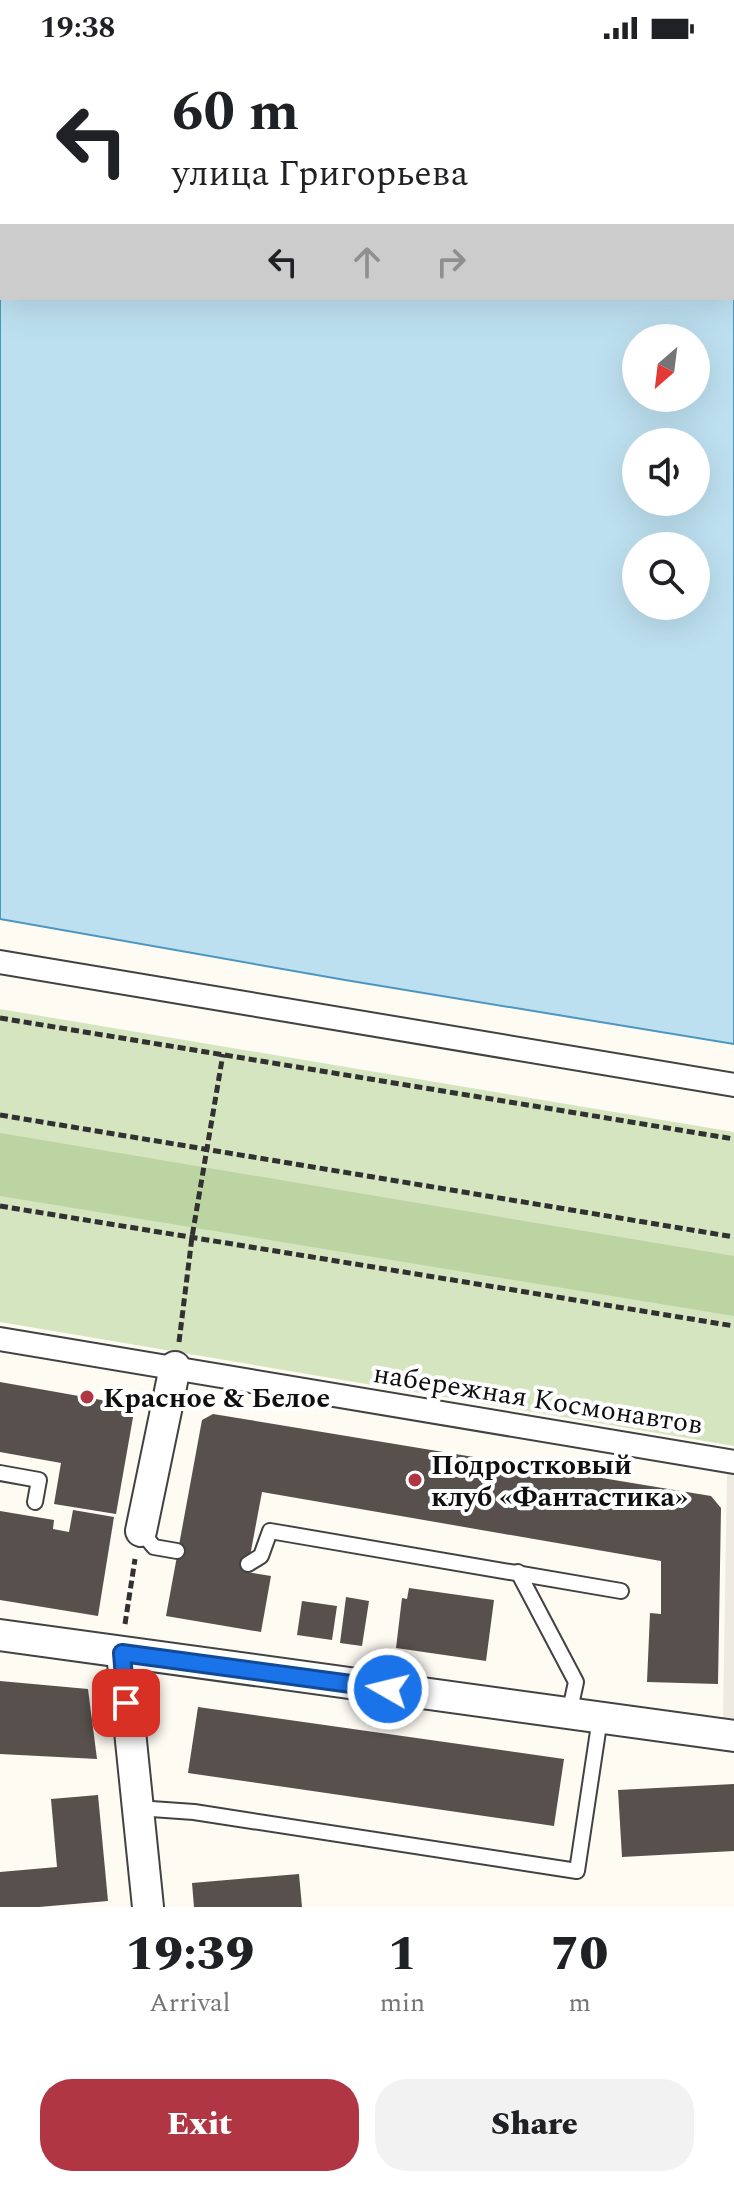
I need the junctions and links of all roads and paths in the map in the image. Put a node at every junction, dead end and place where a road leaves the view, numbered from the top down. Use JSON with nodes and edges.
{"nodes":[{"id":1,"x":0,"y":962,"type":"edge"},
{"id":2,"x":0,"y":1018,"type":"edge"},
{"id":3,"x":223,"y":1054,"type":"junction"},
{"id":4,"x":734,"y":1085,"type":"edge"},
{"id":5,"x":0,"y":1115,"type":"edge"},
{"id":6,"x":734,"y":1139,"type":"edge"},
{"id":7,"x":209,"y":1148,"type":"junction"},
{"id":8,"x":0,"y":1206,"type":"edge"},
{"id":9,"x":192,"y":1237,"type":"junction"},
{"id":10,"x":734,"y":1237,"type":"edge"},
{"id":11,"x":734,"y":1326,"type":"edge"},
{"id":12,"x":0,"y":1339,"type":"edge"},
{"id":13,"x":175,"y":1367,"type":"junction"},
{"id":14,"x":734,"y":1462,"type":"edge"},
{"id":15,"x":0,"y":1473,"type":"edge"},
{"id":16,"x":35,"y":1502,"type":"dead end"},
{"id":17,"x":138,"y":1545,"type":"junction"},
{"id":18,"x":177,"y":1551,"type":"dead end"},
{"id":19,"x":248,"y":1564,"type":"dead end"},
{"id":20,"x":518,"y":1572,"type":"junction"},
{"id":21,"x":621,"y":1591,"type":"dead end"},
{"id":22,"x":127,"y":1611,"type":"dead end"},
{"id":23,"x":0,"y":1635,"type":"edge"},
{"id":24,"x":122,"y":1653,"type":"junction"},
{"id":25,"x":569,"y":1714,"type":"junction"},
{"id":26,"x":600,"y":1718,"type":"junction"},
{"id":27,"x":734,"y":1736,"type":"edge"},
{"id":28,"x":137,"y":1808,"type":"junction"},
{"id":29,"x":148,"y":1907,"type":"edge"}],
"edges":[{"from":1,"to":4,"type":"street"},
{"from":2,"to":3,"type":"path"},
{"from":3,"to":6,"type":"path"},
{"from":3,"to":7,"type":"path"},
{"from":5,"to":7,"type":"path"},
{"from":7,"to":9,"type":"path"},
{"from":7,"to":10,"type":"path"},
{"from":8,"to":9,"type":"path"},
{"from":9,"to":11,"type":"path"},
{"from":9,"to":13,"type":"path"},
{"from":12,"to":13,"type":"street","name":"набережная Космонавтов"},
{"from":13,"to":14,"type":"street","name":"набережная Космонавтов"},
{"from":13,"to":17,"type":"street"},
{"from":15,"to":16,"type":"lane"},
{"from":17,"to":18,"type":"lane"},
{"from":17,"to":22,"type":"path"},
{"from":19,"to":20,"type":"lane"},
{"from":20,"to":21,"type":"lane"},
{"from":20,"to":25,"type":"lane"},
{"from":23,"to":24,"type":"street"},
{"from":24,"to":25,"type":"street"},
{"from":24,"to":28,"type":"street"},
{"from":25,"to":26,"type":"street"},
{"from":26,"to":27,"type":"street"},
{"from":26,"to":28,"type":"lane"},
{"from":28,"to":29,"type":"street"}]}
